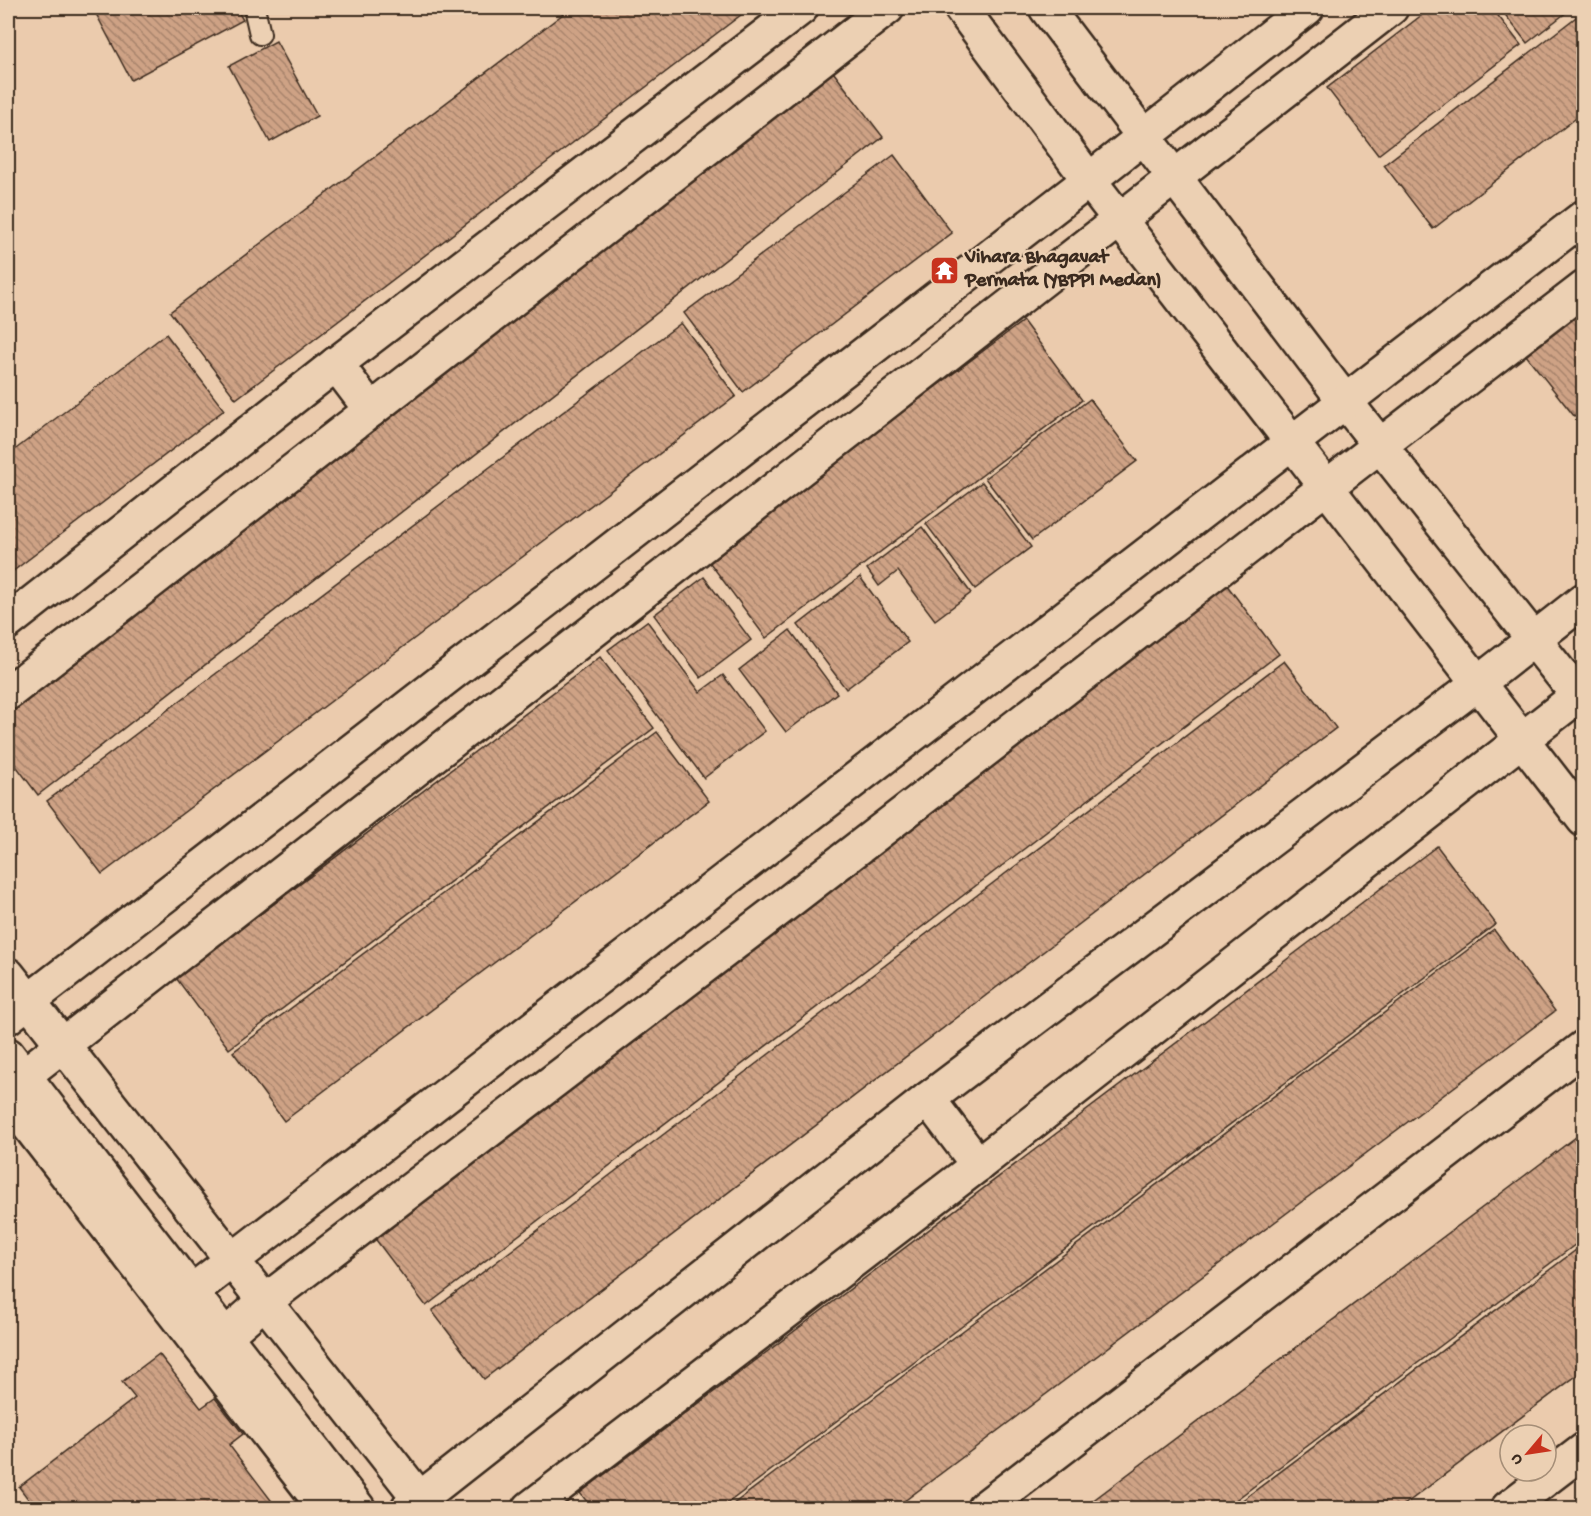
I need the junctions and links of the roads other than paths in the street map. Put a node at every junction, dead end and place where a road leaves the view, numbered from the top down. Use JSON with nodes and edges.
{"nodes":[{"id":1,"x":254,"y":8,"type":"edge"},
{"id":2,"x":801,"y":8,"type":"edge"},
{"id":3,"x":887,"y":8,"type":"edge"},
{"id":4,"x":961,"y":8,"type":"edge"},
{"id":5,"x":1046,"y":8,"type":"edge"},
{"id":6,"x":1307,"y":8,"type":"edge"},
{"id":7,"x":1391,"y":8,"type":"edge"},
{"id":8,"x":260,"y":34,"type":"dead end"},
{"id":9,"x":1144,"y":137,"type":"junction"},
{"id":10,"x":1175,"y":177,"type":"junction"},
{"id":11,"x":1089,"y":180,"type":"junction"},
{"id":12,"x":1584,"y":217,"type":"edge"},
{"id":13,"x":1121,"y":219,"type":"junction"},
{"id":14,"x":1584,"y":288,"type":"edge"},
{"id":15,"x":336,"y":364,"type":"junction"},
{"id":16,"x":1344,"y":400,"type":"junction"},
{"id":17,"x":371,"y":410,"type":"junction"},
{"id":18,"x":1290,"y":442,"type":"junction"},
{"id":19,"x":1378,"y":444,"type":"junction"},
{"id":20,"x":1324,"y":487,"type":"junction"},
{"id":21,"x":1584,"y":600,"type":"edge"},
{"id":22,"x":537,"y":606,"type":"junction"},
{"id":23,"x":8,"y":622,"type":"edge"},
{"id":24,"x":1534,"y":640,"type":"junction"},
{"id":25,"x":569,"y":648,"type":"junction"},
{"id":26,"x":1477,"y":684,"type":"junction"},
{"id":27,"x":8,"y":693,"type":"edge"},
{"id":28,"x":1582,"y":697,"type":"edge"},
{"id":29,"x":1521,"y":740,"type":"junction"},
{"id":30,"x":1584,"y":820,"type":"edge"},
{"id":31,"x":14,"y":998,"type":"edge"},
{"id":32,"x":62,"y":1045,"type":"junction"},
{"id":33,"x":1584,"y":1047,"type":"edge"},
{"id":34,"x":13,"y":1077,"type":"edge"},
{"id":35,"x":928,"y":1099,"type":"junction"},
{"id":36,"x":978,"y":1165,"type":"junction"},
{"id":37,"x":230,"y":1259,"type":"junction"},
{"id":38,"x":191,"y":1292,"type":"junction"},
{"id":39,"x":264,"y":1302,"type":"junction"},
{"id":40,"x":225,"y":1336,"type":"junction"},
{"id":41,"x":1584,"y":1450,"type":"edge"},
{"id":42,"x":418,"y":1505,"type":"edge"},
{"id":43,"x":326,"y":1509,"type":"edge"},
{"id":44,"x":358,"y":1509,"type":"edge"},
{"id":45,"x":530,"y":1509,"type":"edge"},
{"id":46,"x":984,"y":1509,"type":"edge"},
{"id":47,"x":1508,"y":1509,"type":"edge"}],
"edges":[{"from":1,"to":8,"type":"lane"},
{"from":2,"to":15,"type":"street"},
{"from":3,"to":17,"type":"street"},
{"from":4,"to":11,"type":"street"},
{"from":5,"to":9,"type":"street"},
{"from":6,"to":9,"type":"street"},
{"from":7,"to":10,"type":"street"},
{"from":9,"to":10,"type":"street"},
{"from":9,"to":11,"type":"street"},
{"from":10,"to":13,"type":"street"},
{"from":10,"to":16,"type":"street"},
{"from":11,"to":13,"type":"street"},
{"from":11,"to":22,"type":"street"},
{"from":12,"to":16,"type":"street"},
{"from":13,"to":18,"type":"street"},
{"from":13,"to":25,"type":"street"},
{"from":14,"to":19,"type":"street"},
{"from":15,"to":17,"type":"street"},
{"from":15,"to":23,"type":"street"},
{"from":16,"to":18,"type":"street"},
{"from":16,"to":19,"type":"street"},
{"from":17,"to":27,"type":"street"},
{"from":18,"to":20,"type":"street"},
{"from":18,"to":37,"type":"street"},
{"from":19,"to":20,"type":"street"},
{"from":19,"to":24,"type":"street"},
{"from":20,"to":26,"type":"street"},
{"from":20,"to":39,"type":"street"},
{"from":21,"to":24,"type":"street"},
{"from":22,"to":25,"type":"street"},
{"from":22,"to":31,"type":"street"},
{"from":24,"to":26,"type":"street"},
{"from":24,"to":28,"type":"street"},
{"from":25,"to":32,"type":"street"},
{"from":26,"to":29,"type":"street"},
{"from":26,"to":35,"type":"street"},
{"from":28,"to":29,"type":"street"},
{"from":29,"to":30,"type":"street"},
{"from":29,"to":36,"type":"street"},
{"from":31,"to":32,"type":"street"},
{"from":32,"to":34,"type":"street"},
{"from":32,"to":37,"type":"street"},
{"from":33,"to":46,"type":"street"},
{"from":34,"to":38,"type":"street"},
{"from":34,"to":43,"type":"street"},
{"from":35,"to":36,"type":"street"},
{"from":35,"to":42,"type":"street"},
{"from":36,"to":45,"type":"street"},
{"from":37,"to":38,"type":"street"},
{"from":37,"to":39,"type":"street"},
{"from":38,"to":40,"type":"street"},
{"from":39,"to":40,"type":"street"},
{"from":39,"to":42,"type":"street"},
{"from":40,"to":44,"type":"street"},
{"from":41,"to":47,"type":"street"}]}
